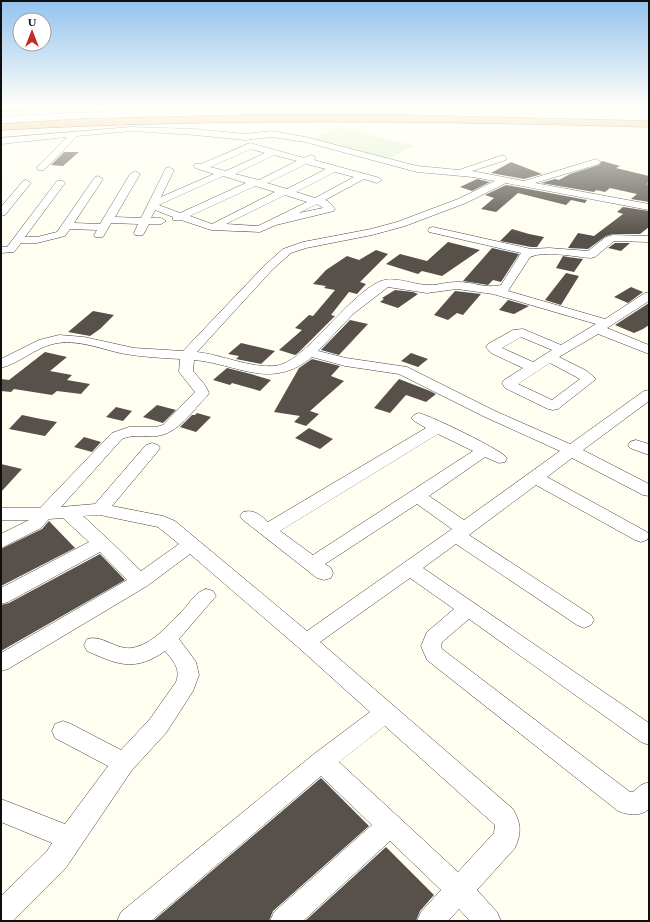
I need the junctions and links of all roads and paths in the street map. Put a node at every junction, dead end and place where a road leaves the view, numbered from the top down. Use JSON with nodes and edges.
{"nodes":[{"id":1,"x":60,"y":149,"type":"edge"},
{"id":2,"x":242,"y":149,"type":"edge"},
{"id":3,"x":262,"y":149,"type":"edge"},
{"id":4,"x":331,"y":149,"type":"junction"},
{"id":5,"x":274,"y":152,"type":"junction"},
{"id":6,"x":503,"y":158,"type":"dead end"},
{"id":7,"x":307,"y":160,"type":"junction"},
{"id":8,"x":596,"y":162,"type":"dead end"},
{"id":9,"x":391,"y":167,"type":"dead end"},
{"id":10,"x":41,"y":168,"type":"dead end"},
{"id":11,"x":335,"y":168,"type":"junction"},
{"id":12,"x":169,"y":170,"type":"dead end"},
{"id":13,"x":460,"y":172,"type":"junction"},
{"id":14,"x":225,"y":173,"type":"junction"},
{"id":15,"x":135,"y":174,"type":"dead end"},
{"id":16,"x":363,"y":176,"type":"junction"},
{"id":17,"x":98,"y":179,"type":"dead end"},
{"id":18,"x":377,"y":180,"type":"dead end"},
{"id":19,"x":506,"y":180,"type":"junction"},
{"id":20,"x":26,"y":183,"type":"dead end"},
{"id":21,"x":60,"y":183,"type":"dead end"},
{"id":22,"x":258,"y":183,"type":"junction"},
{"id":23,"x":524,"y":183,"type":"junction"},
{"id":24,"x":287,"y":192,"type":"junction"},
{"id":25,"x":316,"y":201,"type":"junction"},
{"id":26,"x":153,"y":205,"type":"junction"},
{"id":27,"x":649,"y":207,"type":"edge"},
{"id":28,"x":1,"y":213,"type":"edge"},
{"id":29,"x":179,"y":217,"type":"junction"},
{"id":30,"x":145,"y":221,"type":"junction"},
{"id":31,"x":272,"y":223,"type":"junction"},
{"id":32,"x":66,"y":226,"type":"junction"},
{"id":33,"x":103,"y":227,"type":"junction"},
{"id":34,"x":214,"y":227,"type":"junction"},
{"id":35,"x":433,"y":230,"type":"dead end"},
{"id":36,"x":140,"y":233,"type":"dead end"},
{"id":37,"x":649,"y":239,"type":"edge"},
{"id":38,"x":18,"y":240,"type":"junction"},
{"id":39,"x":1,"y":250,"type":"edge"},
{"id":40,"x":530,"y":252,"type":"junction"},
{"id":41,"x":496,"y":291,"type":"junction"},
{"id":42,"x":649,"y":296,"type":"edge"},
{"id":43,"x":601,"y":326,"type":"junction"},
{"id":44,"x":646,"y":345,"type":"edge"},
{"id":45,"x":562,"y":350,"type":"junction"},
{"id":46,"x":308,"y":352,"type":"junction"},
{"id":47,"x":187,"y":354,"type":"junction"},
{"id":48,"x":550,"y":358,"type":"junction"},
{"id":49,"x":1,"y":364,"type":"edge"},
{"id":50,"x":532,"y":367,"type":"junction"},
{"id":51,"x":649,"y":394,"type":"edge"},
{"id":52,"x":553,"y":406,"type":"junction"},
{"id":53,"x":540,"y":414,"type":"dead end"},
{"id":54,"x":419,"y":418,"type":"dead end"},
{"id":55,"x":438,"y":427,"type":"junction"},
{"id":56,"x":152,"y":448,"type":"dead end"},
{"id":57,"x":572,"y":451,"type":"junction"},
{"id":58,"x":535,"y":477,"type":"junction"},
{"id":59,"x":649,"y":492,"type":"edge"},
{"id":60,"x":417,"y":496,"type":"junction"},
{"id":61,"x":100,"y":509,"type":"junction"},
{"id":62,"x":68,"y":513,"type":"junction"},
{"id":63,"x":1,"y":514,"type":"edge"},
{"id":64,"x":45,"y":514,"type":"junction"},
{"id":65,"x":249,"y":516,"type":"dead end"},
{"id":66,"x":268,"y":530,"type":"junction"},
{"id":67,"x":460,"y":532,"type":"junction"},
{"id":68,"x":641,"y":536,"type":"dead end"},
{"id":69,"x":1,"y":542,"type":"edge"},
{"id":70,"x":102,"y":543,"type":"junction"},
{"id":71,"x":191,"y":545,"type":"junction"},
{"id":72,"x":409,"y":568,"type":"junction"},
{"id":73,"x":140,"y":581,"type":"junction"},
{"id":74,"x":206,"y":596,"type":"dead end"},
{"id":75,"x":1,"y":597,"type":"edge"},
{"id":76,"x":468,"y":608,"type":"junction"},
{"id":77,"x":584,"y":620,"type":"dead end"},
{"id":78,"x":167,"y":638,"type":"junction"},
{"id":79,"x":306,"y":642,"type":"junction"},
{"id":80,"x":94,"y":645,"type":"dead end"},
{"id":81,"x":1,"y":663,"type":"edge"},
{"id":82,"x":385,"y":713,"type":"junction"},
{"id":83,"x":63,"y":732,"type":"dead end"},
{"id":84,"x":649,"y":735,"type":"edge"},
{"id":85,"x":322,"y":761,"type":"junction"},
{"id":86,"x":124,"y":762,"type":"junction"},
{"id":87,"x":649,"y":793,"type":"edge"},
{"id":88,"x":1,"y":810,"type":"edge"},
{"id":89,"x":390,"y":824,"type":"junction"},
{"id":90,"x":70,"y":838,"type":"junction"},
{"id":91,"x":459,"y":890,"type":"junction"},
{"id":92,"x":4,"y":914,"type":"edge"},
{"id":93,"x":136,"y":919,"type":"edge"},
{"id":94,"x":283,"y":921,"type":"edge"},
{"id":95,"x":430,"y":921,"type":"edge"},
{"id":96,"x":488,"y":921,"type":"edge"}],
"edges":[{"from":1,"to":10,"type":"street"},
{"from":2,"to":14,"type":"street"},
{"from":3,"to":5,"type":"street"},
{"from":4,"to":7,"type":"street"},
{"from":4,"to":9,"type":"street"},
{"from":4,"to":13,"type":"street"},
{"from":5,"to":7,"type":"street"},
{"from":5,"to":14,"type":"street"},
{"from":6,"to":13,"type":"street"},
{"from":7,"to":11,"type":"street"},
{"from":7,"to":22,"type":"street"},
{"from":8,"to":23,"type":"street"},
{"from":11,"to":16,"type":"street"},
{"from":11,"to":24,"type":"street"},
{"from":12,"to":26,"type":"street"},
{"from":13,"to":19,"type":"street"},
{"from":14,"to":22,"type":"street"},
{"from":14,"to":26,"type":"street"},
{"from":15,"to":33,"type":"street"},
{"from":16,"to":18,"type":"street"},
{"from":16,"to":25,"type":"street"},
{"from":17,"to":32,"type":"street"},
{"from":19,"to":23,"type":"street"},
{"from":19,"to":47,"type":"street"},
{"from":20,"to":28,"type":"street"},
{"from":21,"to":38,"type":"street"},
{"from":22,"to":24,"type":"street"},
{"from":22,"to":29,"type":"street"},
{"from":23,"to":27,"type":"street"},
{"from":24,"to":25,"type":"street"},
{"from":24,"to":34,"type":"street"},
{"from":25,"to":31,"type":"street"},
{"from":25,"to":31,"type":"street"},
{"from":26,"to":29,"type":"street"},
{"from":26,"to":30,"type":"street"},
{"from":29,"to":30,"type":"street"},
{"from":29,"to":34,"type":"street"},
{"from":30,"to":33,"type":"street"},
{"from":30,"to":36,"type":"street"},
{"from":31,"to":34,"type":"street"},
{"from":32,"to":33,"type":"street"},
{"from":32,"to":38,"type":"street"},
{"from":35,"to":40,"type":"street"},
{"from":37,"to":40,"type":"street"},
{"from":38,"to":39,"type":"street"},
{"from":40,"to":41,"type":"street"},
{"from":41,"to":43,"type":"street"},
{"from":41,"to":46,"type":"street"},
{"from":42,"to":43,"type":"street"},
{"from":43,"to":44,"type":"street"},
{"from":43,"to":45,"type":"street"},
{"from":45,"to":48,"type":"street"},
{"from":45,"to":50,"type":"street"},
{"from":46,"to":47,"type":"street"},
{"from":46,"to":57,"type":"street"},
{"from":47,"to":49,"type":"street"},
{"from":47,"to":64,"type":"street"},
{"from":48,"to":50,"type":"street"},
{"from":48,"to":52,"type":"street"},
{"from":50,"to":52,"type":"street"},
{"from":51,"to":57,"type":"street"},
{"from":52,"to":53,"type":"street"},
{"from":54,"to":55,"type":"street"},
{"from":55,"to":60,"type":"street"},
{"from":55,"to":66,"type":"street"},
{"from":56,"to":61,"type":"street"},
{"from":57,"to":58,"type":"street"},
{"from":57,"to":59,"type":"street"},
{"from":58,"to":67,"type":"street"},
{"from":58,"to":68,"type":"street"},
{"from":60,"to":66,"type":"street"},
{"from":60,"to":67,"type":"street"},
{"from":61,"to":62,"type":"street"},
{"from":61,"to":71,"type":"street"},
{"from":62,"to":64,"type":"street"},
{"from":62,"to":70,"type":"street"},
{"from":63,"to":64,"type":"street"},
{"from":64,"to":69,"type":"street"},
{"from":65,"to":66,"type":"street"},
{"from":67,"to":72,"type":"street"},
{"from":67,"to":77,"type":"street"},
{"from":70,"to":73,"type":"street"},
{"from":70,"to":75,"type":"street"},
{"from":71,"to":73,"type":"street"},
{"from":71,"to":79,"type":"street"},
{"from":72,"to":76,"type":"street"},
{"from":72,"to":79,"type":"street"},
{"from":73,"to":81,"type":"street"},
{"from":74,"to":78,"type":"street"},
{"from":76,"to":84,"type":"street"},
{"from":76,"to":87,"type":"street"},
{"from":78,"to":80,"type":"street"},
{"from":78,"to":86,"type":"street"},
{"from":79,"to":82,"type":"street"},
{"from":82,"to":85,"type":"street"},
{"from":82,"to":91,"type":"street"},
{"from":83,"to":86,"type":"street"},
{"from":85,"to":89,"type":"street"},
{"from":85,"to":93,"type":"street"},
{"from":86,"to":90,"type":"street"},
{"from":88,"to":90,"type":"street"},
{"from":89,"to":91,"type":"street"},
{"from":89,"to":94,"type":"street"},
{"from":90,"to":92,"type":"street"},
{"from":91,"to":95,"type":"street"},
{"from":91,"to":96,"type":"street"}]}
